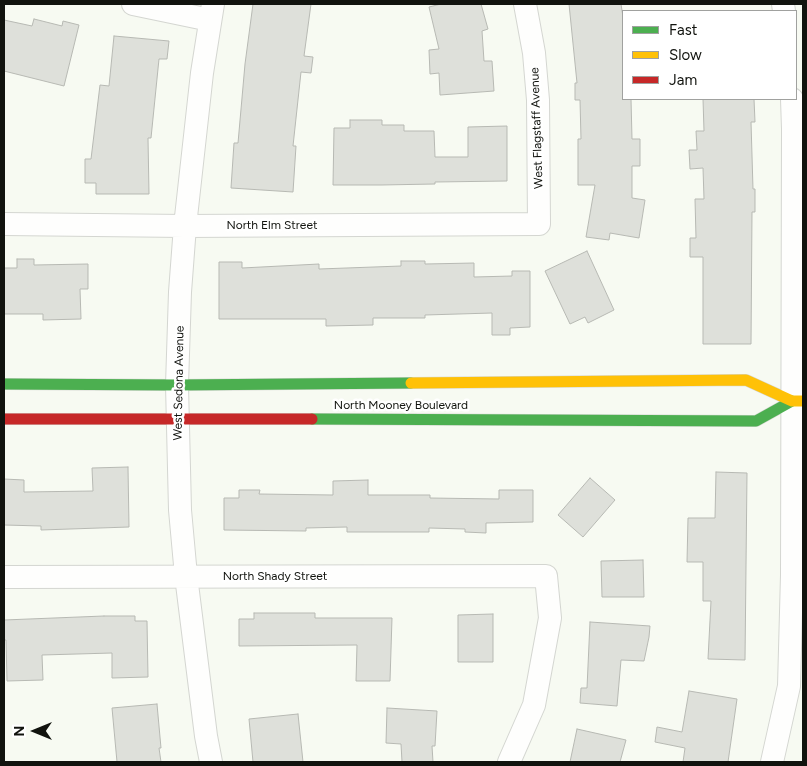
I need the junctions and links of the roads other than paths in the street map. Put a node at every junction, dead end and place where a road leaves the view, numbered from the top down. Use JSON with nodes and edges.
{"nodes":[{"id":1,"x":133,"y":4,"type":"edge"},
{"id":2,"x":525,"y":4,"type":"edge"},
{"id":3,"x":212,"y":12,"type":"edge"},
{"id":4,"x":792,"y":100,"type":"edge"},
{"id":5,"x":4,"y":224,"type":"edge"},
{"id":6,"x":539,"y":224,"type":"joint"},
{"id":7,"x":185,"y":226,"type":"junction"},
{"id":8,"x":4,"y":384,"type":"edge"},
{"id":9,"x":177,"y":385,"type":"junction"},
{"id":10,"x":798,"y":401,"type":"edge"},
{"id":11,"x":178,"y":418,"type":"junction"},
{"id":12,"x":4,"y":419,"type":"edge"},
{"id":13,"x":186,"y":576,"type":"junction"},
{"id":14,"x":4,"y":577,"type":"edge"},
{"id":15,"x":211,"y":762,"type":"edge"},
{"id":16,"x":509,"y":762,"type":"edge"},
{"id":17,"x":772,"y":762,"type":"edge"}],
"edges":[{"from":1,"to":3,"type":"street"},
{"from":2,"to":6,"type":"street","name":"West Flagstaff Avenue"},
{"from":3,"to":7,"type":"street","name":"West Sedona Avenue"},
{"from":4,"to":10,"type":"street"},
{"from":5,"to":7,"type":"street","name":"North Elm Street"},
{"from":6,"to":7,"type":"street","name":"North Elm Street"},
{"from":7,"to":9,"type":"street","name":"West Sedona Avenue"},
{"from":8,"to":9,"type":"street","name":"North Mooney Boulevard"},
{"from":9,"to":10,"type":"street","name":"North Mooney Boulevard"},
{"from":9,"to":11,"type":"street","name":"West Sedona Avenue"},
{"from":10,"to":11,"type":"street","name":"North Mooney Boulevard"},
{"from":10,"to":17,"type":"street"},
{"from":11,"to":12,"type":"street","name":"North Mooney Boulevard"},
{"from":11,"to":13,"type":"street","name":"West Sedona Avenue"},
{"from":13,"to":14,"type":"street","name":"North Shady Street"},
{"from":13,"to":15,"type":"street","name":"West Sedona Avenue"},
{"from":13,"to":16,"type":"street","name":"North Shady Street"}]}
